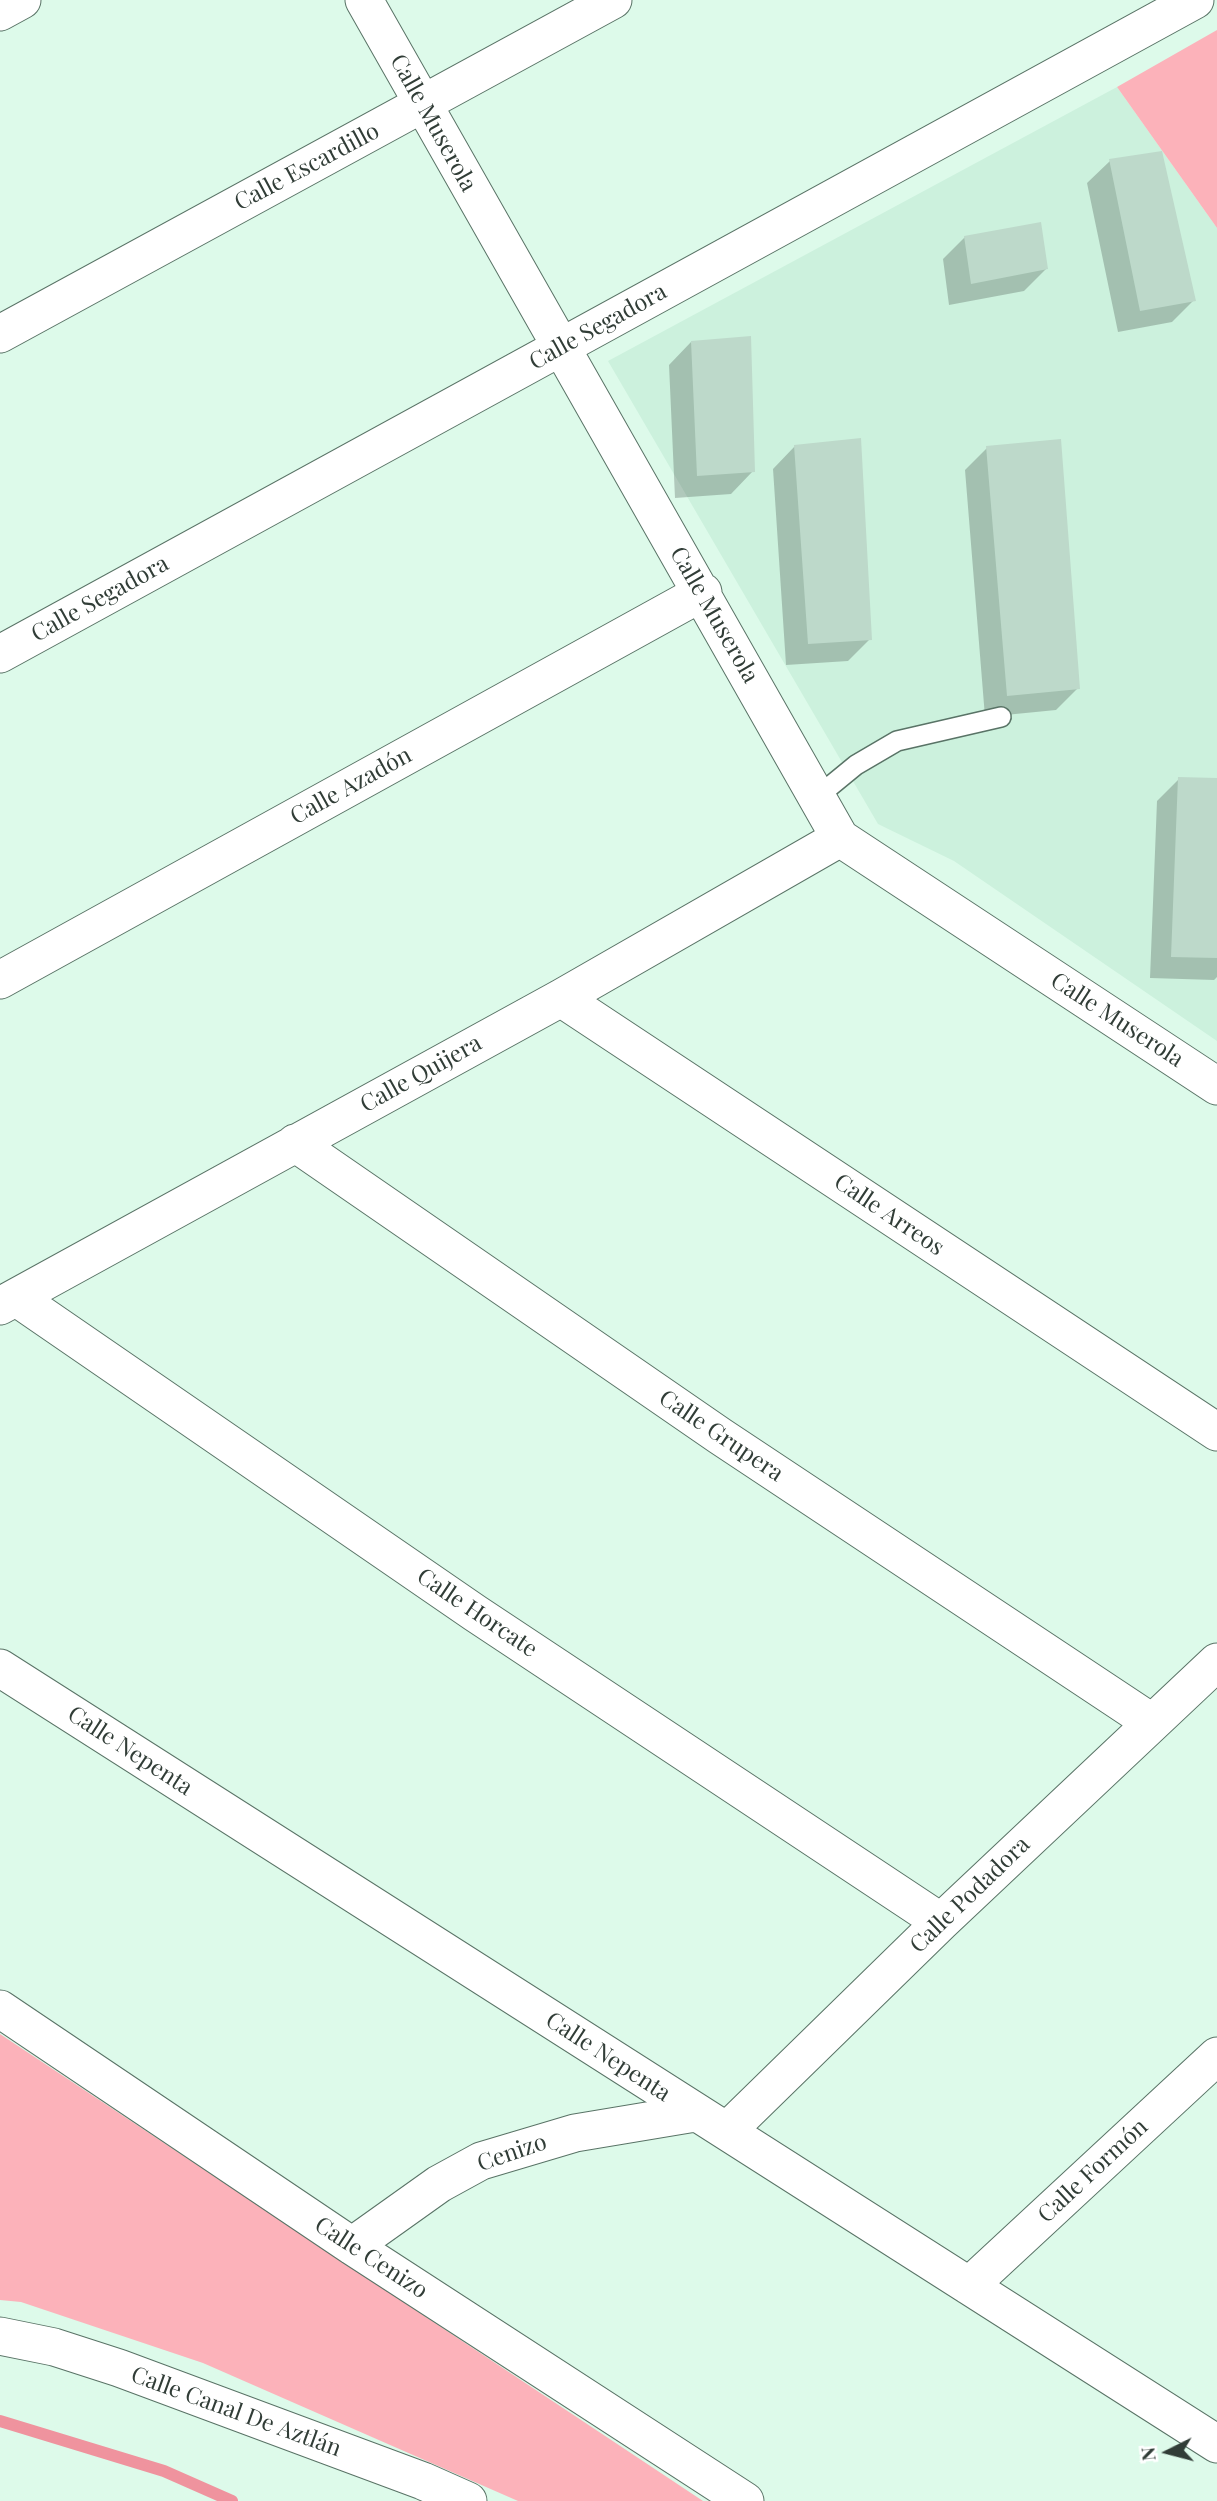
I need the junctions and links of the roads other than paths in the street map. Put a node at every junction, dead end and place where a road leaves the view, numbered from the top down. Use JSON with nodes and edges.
{"nodes":[{"id":1,"x":22,"y":0,"type":"edge"},
{"id":2,"x":364,"y":0,"type":"edge"},
{"id":3,"x":613,"y":0,"type":"edge"},
{"id":4,"x":1195,"y":0,"type":"edge"},
{"id":5,"x":0,"y":12,"type":"edge"},
{"id":6,"x":423,"y":104,"type":"junction"},
{"id":7,"x":0,"y":334,"type":"edge"},
{"id":8,"x":560,"y":348,"type":"junction"},
{"id":9,"x":703,"y":592,"type":"junction"},
{"id":10,"x":0,"y":654,"type":"edge"},
{"id":11,"x":1001,"y":717,"type":"dead end"},
{"id":12,"x":817,"y":797,"type":"junction"},
{"id":13,"x":840,"y":838,"type":"junction"},
{"id":14,"x":0,"y":980,"type":"edge"},
{"id":15,"x":561,"y":998,"type":"junction"},
{"id":16,"x":1217,"y":1086,"type":"edge"},
{"id":17,"x":295,"y":1143,"type":"junction"},
{"id":18,"x":8,"y":1302,"type":"edge"},
{"id":19,"x":1217,"y":1432,"type":"edge"},
{"id":20,"x":1217,"y":1662,"type":"edge"},
{"id":21,"x":0,"y":1668,"type":"edge"},
{"id":22,"x":1151,"y":1722,"type":"junction"},
{"id":23,"x":941,"y":1922,"type":"junction"},
{"id":24,"x":0,"y":2009,"type":"edge"},
{"id":25,"x":1217,"y":2056,"type":"edge"},
{"id":26,"x":695,"y":2113,"type":"junction"},
{"id":27,"x":727,"y":2131,"type":"junction"},
{"id":28,"x":352,"y":2246,"type":"junction"},
{"id":29,"x":969,"y":2286,"type":"junction"},
{"id":30,"x":0,"y":2336,"type":"edge"},
{"id":31,"x":1217,"y":2443,"type":"edge"},
{"id":32,"x":467,"y":2501,"type":"edge"},
{"id":33,"x":745,"y":2501,"type":"edge"}],
"edges":[{"from":1,"to":5,"type":"street"},
{"from":2,"to":6,"type":"street","name":"Calle Muserola"},
{"from":3,"to":6,"type":"street","name":"Calle Escardillo"},
{"from":4,"to":8,"type":"street","name":"Calle Segadora"},
{"from":6,"to":7,"type":"street","name":"Calle Escardillo"},
{"from":6,"to":8,"type":"street","name":"Calle Muserola"},
{"from":8,"to":9,"type":"street","name":"Calle Muserola"},
{"from":8,"to":10,"type":"street","name":"Calle Segadora"},
{"from":9,"to":12,"type":"street","name":"Calle Muserola"},
{"from":9,"to":14,"type":"street","name":"Calle Azadón"},
{"from":11,"to":12,"type":"lane"},
{"from":12,"to":13,"type":"street","name":"Calle Muserola"},
{"from":13,"to":15,"type":"street","name":"Calle Quijera"},
{"from":13,"to":16,"type":"street","name":"Calle Muserola"},
{"from":15,"to":17,"type":"street","name":"Calle Quijera"},
{"from":15,"to":19,"type":"street","name":"Calle Arreos"},
{"from":17,"to":18,"type":"street","name":"Calle Quijera"},
{"from":17,"to":22,"type":"street","name":"Calle Grupera"},
{"from":18,"to":23,"type":"street","name":"Calle Horcate"},
{"from":20,"to":22,"type":"street","name":"Calle Podadora"},
{"from":21,"to":26,"type":"street","name":"Calle Nepenta"},
{"from":22,"to":23,"type":"street","name":"Calle Podadora"},
{"from":23,"to":27,"type":"street","name":"Calle Podadora"},
{"from":24,"to":28,"type":"street","name":"Calle Cenizo"},
{"from":25,"to":29,"type":"street","name":"Calle Formón"},
{"from":26,"to":27,"type":"street","name":"Calle Nepenta"},
{"from":26,"to":28,"type":"street","name":"Cenizo"},
{"from":27,"to":29,"type":"street","name":"Calle Nepenta"},
{"from":28,"to":33,"type":"street","name":"Calle Cenizo"},
{"from":29,"to":31,"type":"street","name":"Calle Nepenta"},
{"from":30,"to":32,"type":"street","name":"Calle Canal De Aztlán"}]}
